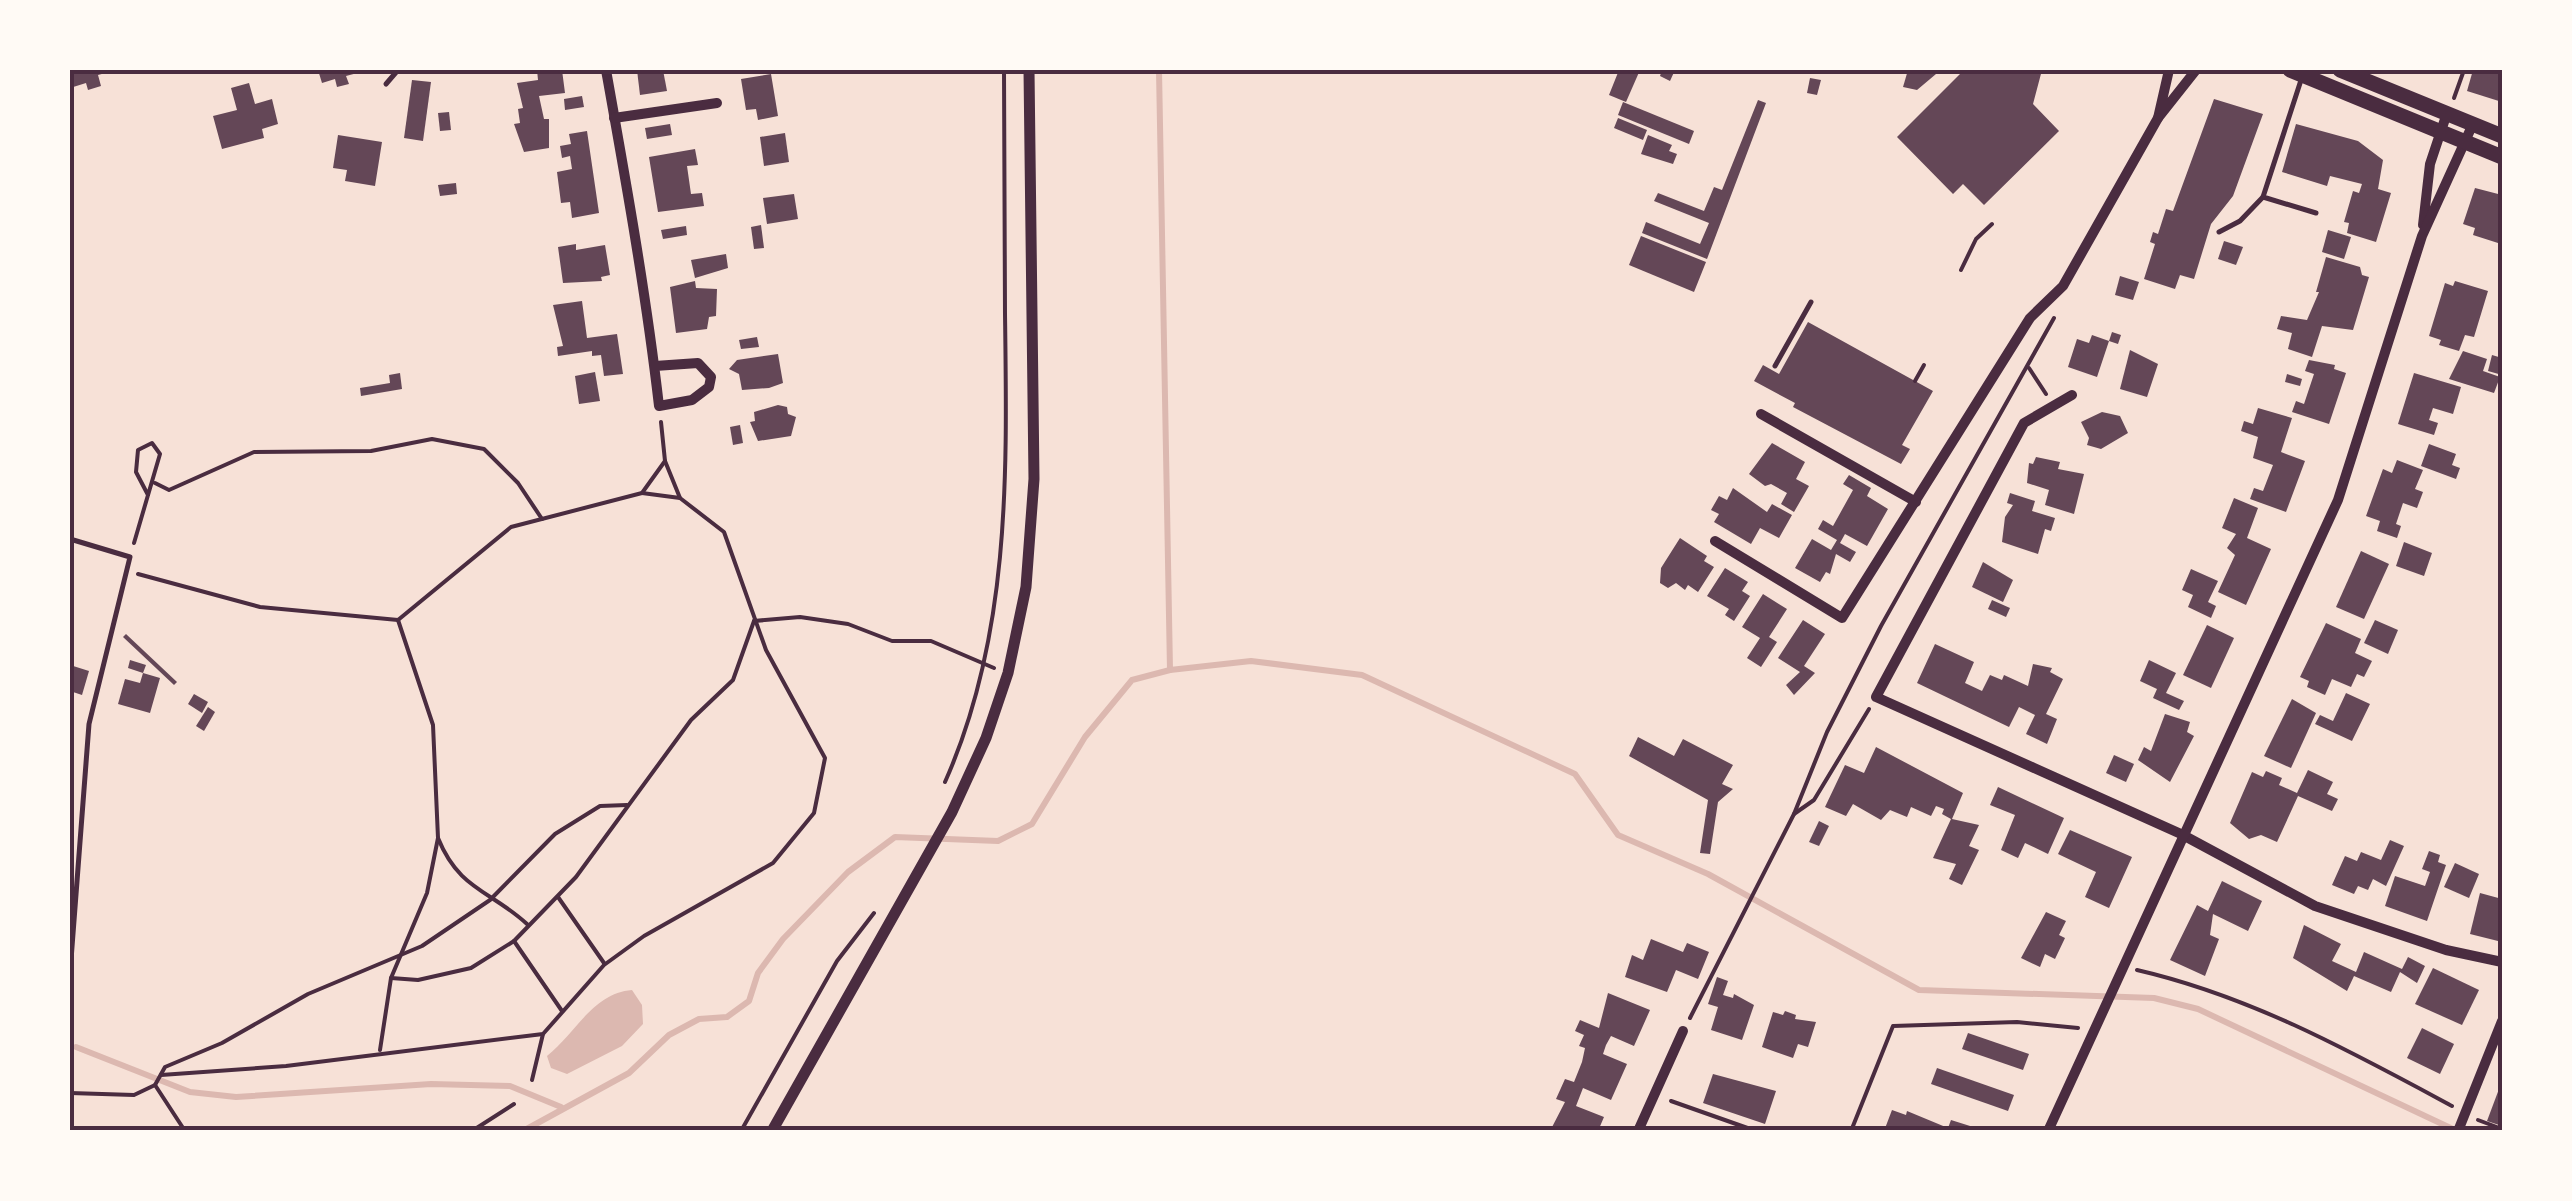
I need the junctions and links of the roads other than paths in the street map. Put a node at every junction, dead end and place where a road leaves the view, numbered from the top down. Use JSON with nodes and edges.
{"nodes":[{"id":1,"x":398,"y":70,"type":"edge"},
{"id":2,"x":606,"y":70,"type":"edge"},
{"id":3,"x":1029,"y":70,"type":"edge"},
{"id":4,"x":2169,"y":70,"type":"edge"},
{"id":5,"x":2196,"y":70,"type":"edge"},
{"id":6,"x":2340,"y":70,"type":"edge"},
{"id":7,"x":2299,"y":72,"type":"edge"},
{"id":8,"x":386,"y":84,"type":"dead end"},
{"id":9,"x":717,"y":104,"type":"dead end"},
{"id":10,"x":2446,"y":116,"type":"junction"},
{"id":11,"x":614,"y":118,"type":"junction"},
{"id":12,"x":2158,"y":118,"type":"junction"},
{"id":13,"x":2472,"y":126,"type":"junction"},
{"id":14,"x":2440,"y":135,"type":"junction"},
{"id":15,"x":2502,"y":136,"type":"edge"},
{"id":16,"x":2464,"y":145,"type":"junction"},
{"id":17,"x":2502,"y":158,"type":"edge"},
{"id":18,"x":2263,"y":197,"type":"junction"},
{"id":19,"x":2316,"y":212,"type":"dead end"},
{"id":20,"x":2219,"y":232,"type":"dead end"},
{"id":21,"x":2422,"y":236,"type":"junction"},
{"id":22,"x":1811,"y":302,"type":"dead end"},
{"id":23,"x":655,"y":366,"type":"junction"},
{"id":24,"x":1775,"y":366,"type":"dead end"},
{"id":25,"x":2072,"y":395,"type":"dead end"},
{"id":26,"x":1761,"y":414,"type":"dead end"},
{"id":27,"x":1916,"y":502,"type":"junction"},
{"id":28,"x":70,"y":539,"type":"edge"},
{"id":29,"x":1715,"y":542,"type":"dead end"},
{"id":30,"x":2181,"y":834,"type":"junction"},
{"id":31,"x":2502,"y":962,"type":"edge"},
{"id":32,"x":70,"y":973,"type":"edge"},
{"id":33,"x":2502,"y":1021,"type":"edge"},
{"id":34,"x":1684,"y":1032,"type":"road end"},
{"id":35,"x":772,"y":1131,"type":"edge"},
{"id":36,"x":1638,"y":1131,"type":"edge"},
{"id":37,"x":2048,"y":1131,"type":"edge"},
{"id":38,"x":2458,"y":1131,"type":"edge"}],
"edges":[{"from":1,"to":8,"type":"lane"},
{"from":2,"to":11,"type":"street"},
{"from":3,"to":35,"type":"street"},
{"from":4,"to":12,"type":"street"},
{"from":5,"to":12,"type":"street"},
{"from":6,"to":10,"type":"main road"},
{"from":7,"to":14,"type":"main road"},
{"from":7,"to":18,"type":"lane"},
{"from":9,"to":11,"type":"street"},
{"from":10,"to":13,"type":"main road"},
{"from":10,"to":14,"type":"street"},
{"from":11,"to":23,"type":"street"},
{"from":12,"to":27,"type":"street"},
{"from":13,"to":15,"type":"main road"},
{"from":13,"to":16,"type":"street"},
{"from":14,"to":16,"type":"main road"},
{"from":14,"to":21,"type":"street"},
{"from":16,"to":17,"type":"main road"},
{"from":16,"to":21,"type":"street"},
{"from":18,"to":19,"type":"lane"},
{"from":18,"to":20,"type":"lane"},
{"from":21,"to":30,"type":"street"},
{"from":22,"to":24,"type":"lane"},
{"from":23,"to":23,"type":"street"},
{"from":25,"to":30,"type":"street"},
{"from":26,"to":27,"type":"street"},
{"from":27,"to":29,"type":"street"},
{"from":28,"to":32,"type":"lane"},
{"from":30,"to":31,"type":"street"},
{"from":30,"to":37,"type":"street"},
{"from":33,"to":38,"type":"street"},
{"from":34,"to":36,"type":"street"}]}
